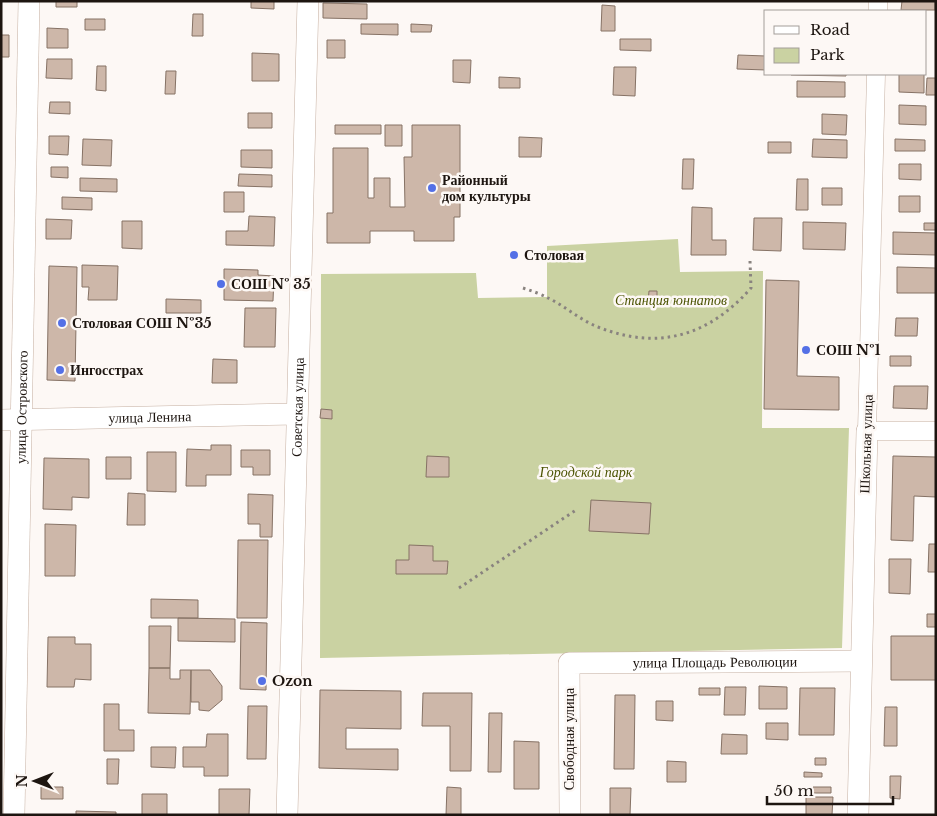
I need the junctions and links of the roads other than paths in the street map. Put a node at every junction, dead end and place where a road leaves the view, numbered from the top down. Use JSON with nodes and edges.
{"nodes":[{"id":1,"x":29,"y":1,"type":"edge"},
{"id":2,"x":308,"y":1,"type":"edge"},
{"id":3,"x":876,"y":75,"type":"edge"},
{"id":4,"x":297,"y":414,"type":"junction"},
{"id":5,"x":11,"y":419,"type":"edge"},
{"id":6,"x":867,"y":430,"type":"junction"},
{"id":7,"x":936,"y":431,"type":"edge"},
{"id":8,"x":861,"y":661,"type":"junction"},
{"id":9,"x":569,"y":663,"type":"joint"},
{"id":10,"x":14,"y":815,"type":"edge"},
{"id":11,"x":287,"y":815,"type":"edge"},
{"id":12,"x":570,"y":815,"type":"edge"},
{"id":13,"x":858,"y":815,"type":"edge"}],
"edges":[{"from":1,"to":5,"type":"street","name":"улица Островского"},
{"from":2,"to":4,"type":"street","name":"Советская улица"},
{"from":3,"to":6,"type":"street","name":"Школьная улица"},
{"from":4,"to":5,"type":"street","name":"улица Ленина"},
{"from":4,"to":11,"type":"street","name":"Советская улица"},
{"from":5,"to":10,"type":"street","name":"улица Островского"},
{"from":6,"to":7,"type":"street"},
{"from":6,"to":8,"type":"street","name":"Школьная улица"},
{"from":8,"to":9,"type":"street","name":"улица Площадь Революции"},
{"from":8,"to":13,"type":"street","name":"Школьная улица"},
{"from":9,"to":12,"type":"street","name":"Свободная улица"}]}
